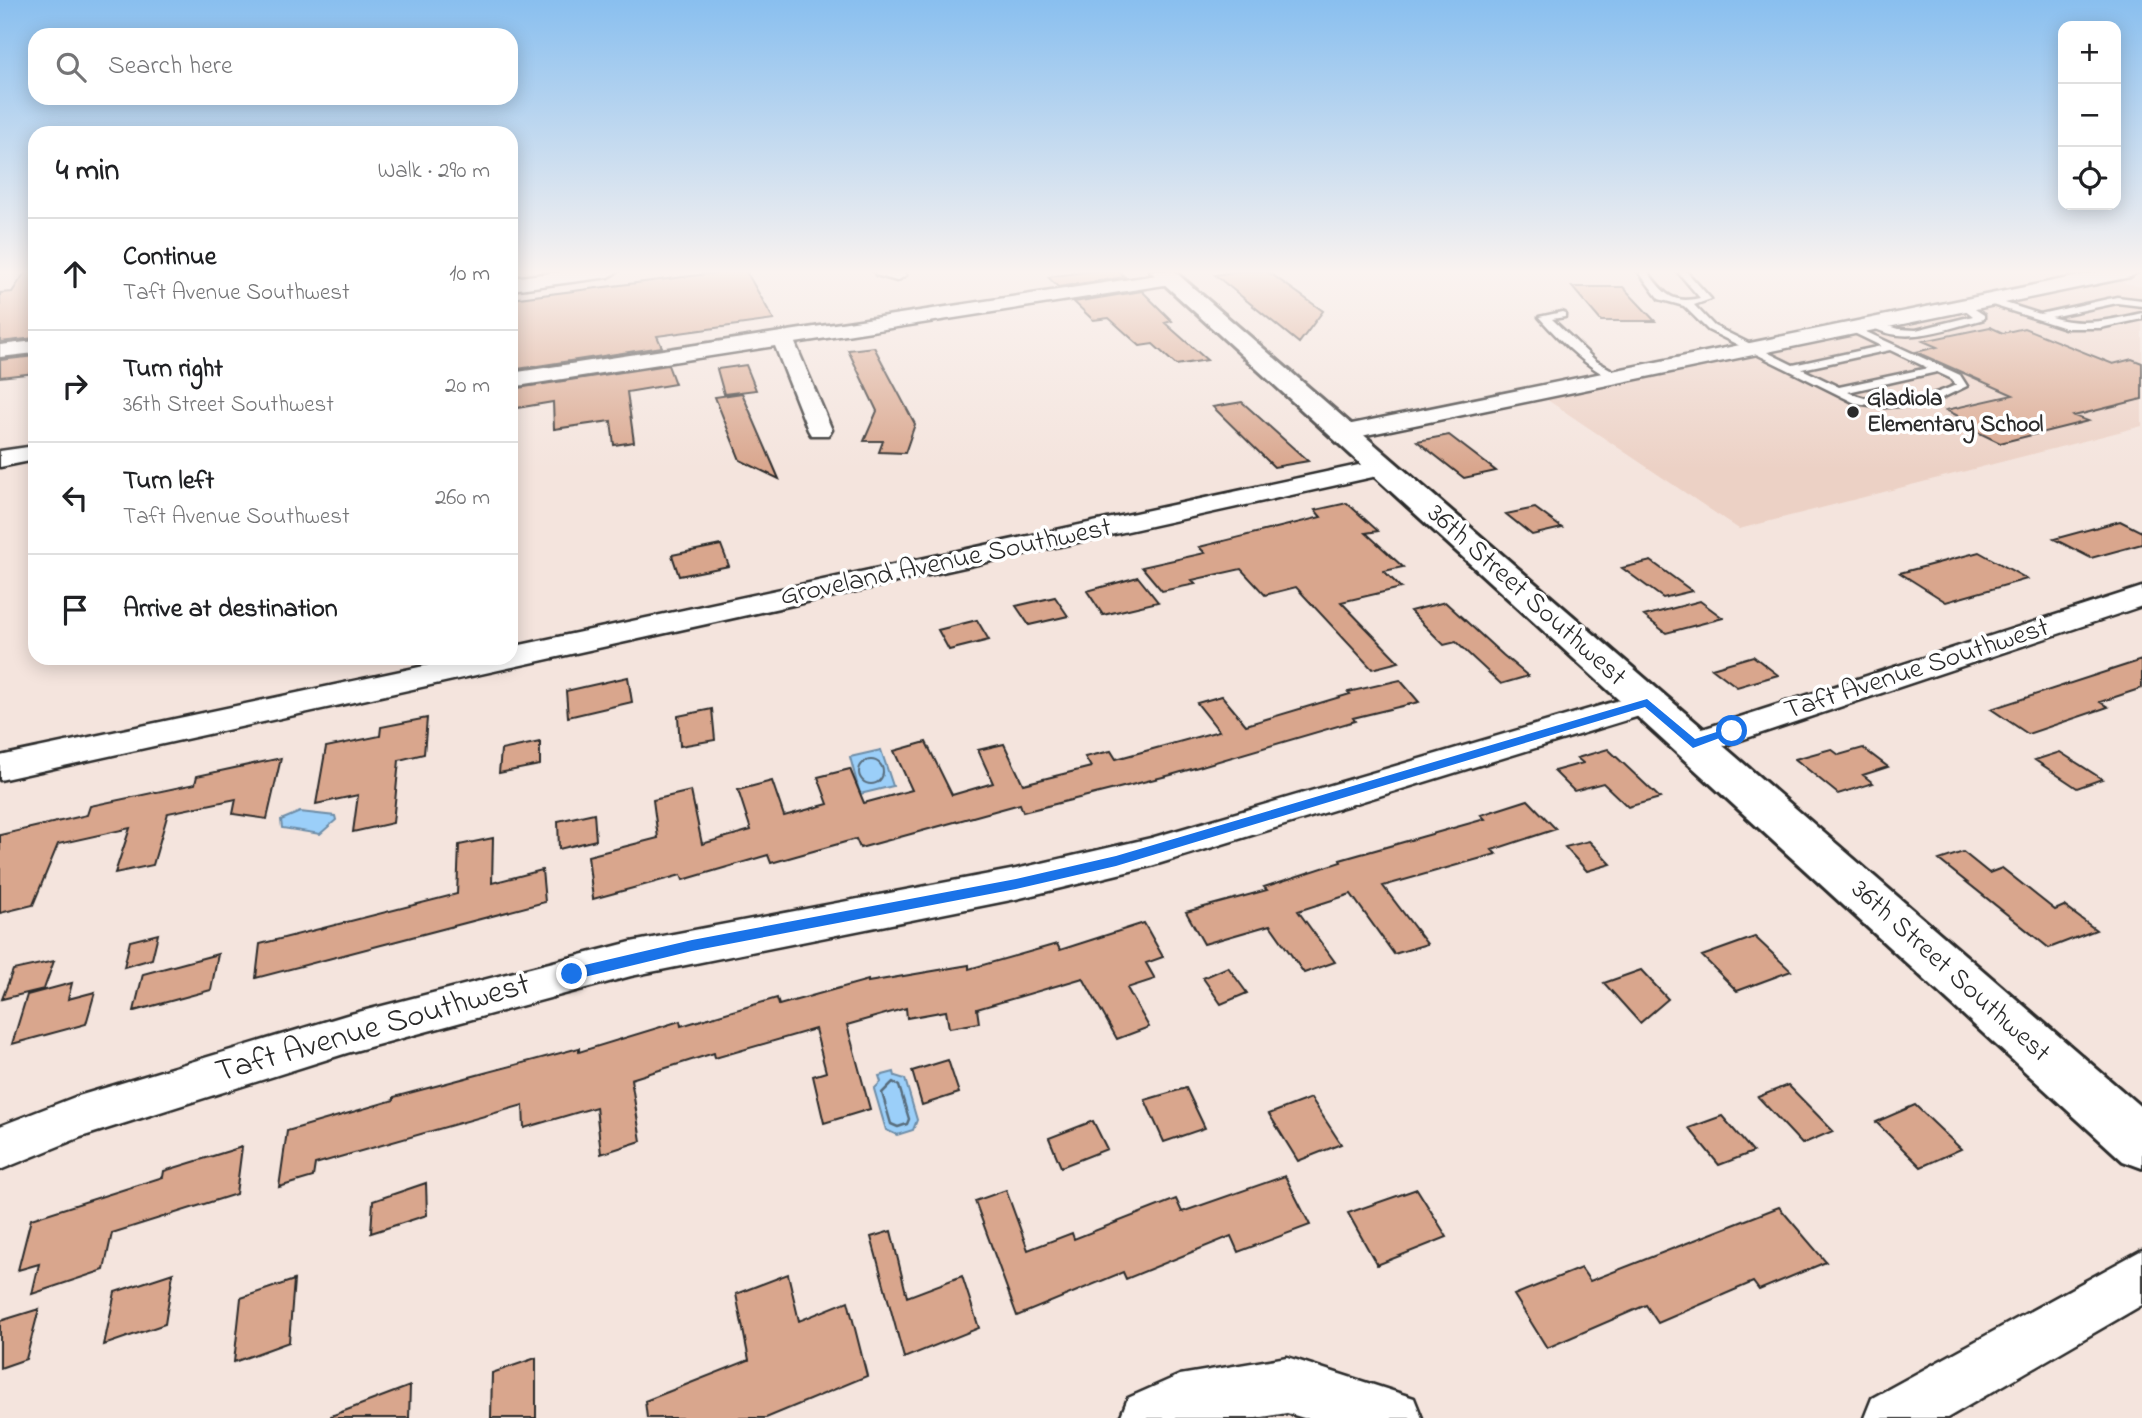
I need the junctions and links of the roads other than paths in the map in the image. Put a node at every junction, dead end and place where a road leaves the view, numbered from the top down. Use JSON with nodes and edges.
{"nodes":[{"id":1,"x":787,"y":337,"type":"edge"},
{"id":2,"x":1235,"y":337,"type":"edge"},
{"id":3,"x":1565,"y":337,"type":"edge"},
{"id":4,"x":1728,"y":337,"type":"edge"},
{"id":5,"x":1807,"y":337,"type":"edge"},
{"id":6,"x":1870,"y":337,"type":"edge"},
{"id":7,"x":782,"y":338,"type":"junction"},
{"id":8,"x":1890,"y":347,"type":"junction"},
{"id":9,"x":28,"y":348,"type":"edge"},
{"id":10,"x":1751,"y":349,"type":"junction"},
{"id":11,"x":0,"y":351,"type":"edge"},
{"id":12,"x":1792,"y":368,"type":"junction"},
{"id":13,"x":1937,"y":369,"type":"junction"},
{"id":14,"x":1617,"y":377,"type":"junction"},
{"id":15,"x":518,"y":379,"type":"edge"},
{"id":16,"x":1836,"y":391,"type":"junction"},
{"id":17,"x":820,"y":430,"type":"dead end"},
{"id":18,"x":1342,"y":433,"type":"junction"},
{"id":19,"x":28,"y":454,"type":"edge"},
{"id":20,"x":0,"y":458,"type":"edge"},
{"id":21,"x":1382,"y":468,"type":"junction"},
{"id":22,"x":2142,"y":596,"type":"edge"},
{"id":23,"x":518,"y":656,"type":"edge"},
{"id":24,"x":477,"y":665,"type":"edge"},
{"id":25,"x":1647,"y":703,"type":"junction"},
{"id":26,"x":1693,"y":744,"type":"junction"},
{"id":27,"x":0,"y":768,"type":"edge"},
{"id":28,"x":2142,"y":1143,"type":"edge"},
{"id":29,"x":0,"y":1148,"type":"edge"},
{"id":30,"x":2142,"y":1276,"type":"edge"},
{"id":31,"x":1148,"y":1418,"type":"edge"},
{"id":32,"x":1394,"y":1418,"type":"edge"},
{"id":33,"x":1892,"y":1418,"type":"edge"}],
"edges":[{"from":1,"to":7,"type":"street"},
{"from":2,"to":18,"type":"street","name":"36th Street Southwest"},
{"from":3,"to":14,"type":"lane"},
{"from":4,"to":10,"type":"lane"},
{"from":5,"to":10,"type":"street"},
{"from":6,"to":8,"type":"lane"},
{"from":7,"to":15,"type":"street"},
{"from":7,"to":17,"type":"street"},
{"from":8,"to":12,"type":"lane"},
{"from":8,"to":13,"type":"lane"},
{"from":9,"to":11,"type":"street"},
{"from":10,"to":12,"type":"lane"},
{"from":10,"to":14,"type":"street"},
{"from":12,"to":16,"type":"lane"},
{"from":13,"to":16,"type":"lane"},
{"from":13,"to":16,"type":"lane"},
{"from":14,"to":18,"type":"street"},
{"from":18,"to":21,"type":"street","name":"36th Street Southwest"},
{"from":19,"to":20,"type":"street"},
{"from":21,"to":23,"type":"street","name":"Groveland Avenue Southwest"},
{"from":21,"to":25,"type":"street","name":"36th Street Southwest"},
{"from":22,"to":26,"type":"street","name":"Taft Avenue Southwest"},
{"from":24,"to":27,"type":"street","name":"Groveland Avenue Southwest"},
{"from":25,"to":26,"type":"street","name":"36th Street Southwest"},
{"from":25,"to":29,"type":"street","name":"Taft Avenue Southwest"},
{"from":26,"to":28,"type":"street","name":"36th Street Southwest"},
{"from":30,"to":33,"type":"street"},
{"from":31,"to":32,"type":"street"}]}
